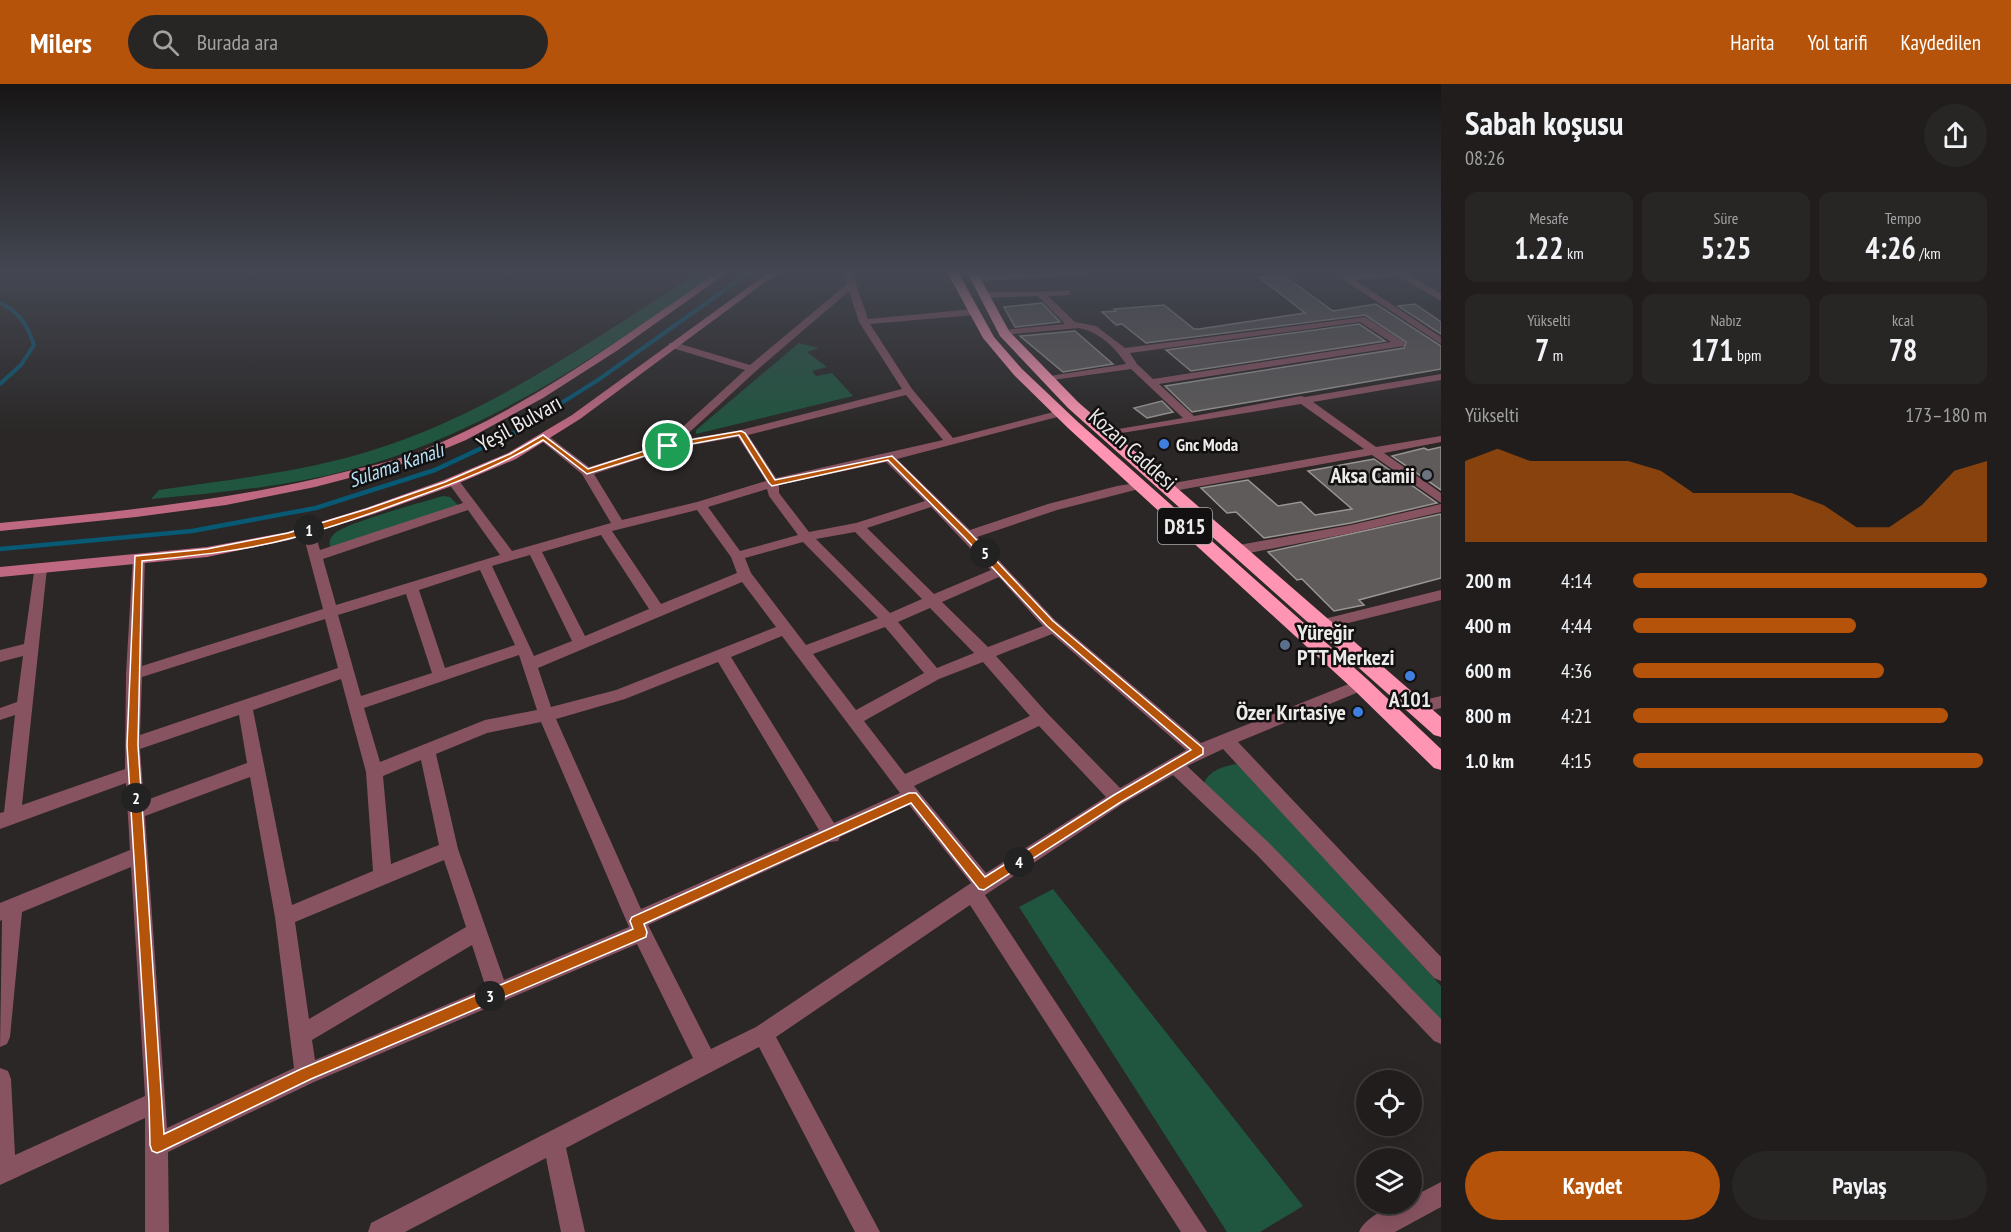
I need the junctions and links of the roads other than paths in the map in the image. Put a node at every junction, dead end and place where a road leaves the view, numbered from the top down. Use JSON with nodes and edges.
{"nodes":[{"id":1,"x":645,"y":326,"type":"edge"},
{"id":2,"x":700,"y":326,"type":"edge"},
{"id":3,"x":803,"y":326,"type":"edge"},
{"id":4,"x":866,"y":326,"type":"edge"},
{"id":5,"x":981,"y":326,"type":"edge"},
{"id":6,"x":1000,"y":326,"type":"edge"},
{"id":7,"x":1067,"y":326,"type":"edge"},
{"id":8,"x":1076,"y":326,"type":"edge"},
{"id":9,"x":1307,"y":326,"type":"edge"},
{"id":10,"x":1373,"y":326,"type":"edge"},
{"id":11,"x":1004,"y":333,"type":"junction"},
{"id":12,"x":1436,"y":333,"type":"edge"},
{"id":13,"x":1441,"y":341,"type":"edge"},
{"id":14,"x":673,"y":345,"type":"junction"},
{"id":15,"x":1123,"y":351,"type":"junction"},
{"id":16,"x":1133,"y":366,"type":"junction"},
{"id":17,"x":752,"y":369,"type":"junction"},
{"id":18,"x":1441,"y":377,"type":"edge"},
{"id":19,"x":1050,"y":379,"type":"junction"},
{"id":20,"x":1151,"y":382,"type":"junction"},
{"id":21,"x":908,"y":391,"type":"junction"},
{"id":22,"x":1301,"y":399,"type":"junction"},
{"id":23,"x":1061,"y":413,"type":"junction"},
{"id":24,"x":1191,"y":419,"type":"junction"},
{"id":25,"x":741,"y":433,"type":"junction"},
{"id":26,"x":1107,"y":434,"type":"junction"},
{"id":27,"x":543,"y":437,"type":"junction"},
{"id":28,"x":1441,"y":439,"type":"edge"},
{"id":29,"x":950,"y":441,"type":"junction"},
{"id":30,"x":668,"y":446,"type":"junction"},
{"id":31,"x":1375,"y":451,"type":"junction"},
{"id":32,"x":889,"y":458,"type":"junction"},
{"id":33,"x":587,"y":472,"type":"junction"},
{"id":34,"x":453,"y":481,"type":"junction"},
{"id":35,"x":772,"y":483,"type":"junction"},
{"id":36,"x":1139,"y":485,"type":"junction"},
{"id":37,"x":1168,"y":488,"type":"junction"},
{"id":38,"x":1441,"y":499,"type":"edge"},
{"id":39,"x":934,"y":502,"type":"junction"},
{"id":40,"x":471,"y":505,"type":"junction"},
{"id":41,"x":700,"y":505,"type":"junction"},
{"id":42,"x":1441,"y":508,"type":"edge"},
{"id":43,"x":619,"y":525,"type":"junction"},
{"id":44,"x":0,"y":527,"type":"edge"},
{"id":45,"x":858,"y":527,"type":"junction"},
{"id":46,"x":308,"y":530,"type":"junction"},
{"id":47,"x":604,"y":530,"type":"junction"},
{"id":48,"x":968,"y":536,"type":"junction"},
{"id":49,"x":806,"y":537,"type":"junction"},
{"id":50,"x":534,"y":550,"type":"junction"},
{"id":51,"x":1239,"y":550,"type":"junction"},
{"id":52,"x":737,"y":556,"type":"junction"},
{"id":53,"x":315,"y":557,"type":"junction"},
{"id":54,"x":509,"y":557,"type":"junction"},
{"id":55,"x":138,"y":558,"type":"junction"},
{"id":56,"x":484,"y":564,"type":"junction"},
{"id":57,"x":40,"y":568,"type":"junction"},
{"id":58,"x":1001,"y":571,"type":"junction"},
{"id":59,"x":0,"y":572,"type":"edge"},
{"id":60,"x":745,"y":575,"type":"junction"},
{"id":61,"x":411,"y":587,"type":"junction"},
{"id":62,"x":1441,"y":595,"type":"edge"},
{"id":63,"x":932,"y":601,"type":"junction"},
{"id":64,"x":658,"y":611,"type":"junction"},
{"id":65,"x":331,"y":613,"type":"junction"},
{"id":66,"x":888,"y":620,"type":"junction"},
{"id":67,"x":1324,"y":624,"type":"junction"},
{"id":68,"x":1054,"y":627,"type":"junction"},
{"id":69,"x":785,"y":629,"type":"junction"},
{"id":70,"x":581,"y":643,"type":"junction"},
{"id":71,"x":31,"y":648,"type":"junction"},
{"id":72,"x":803,"y":652,"type":"junction"},
{"id":73,"x":721,"y":654,"type":"junction"},
{"id":74,"x":986,"y":655,"type":"junction"},
{"id":75,"x":0,"y":656,"type":"edge"},
{"id":76,"x":526,"y":657,"type":"junction"},
{"id":77,"x":347,"y":671,"type":"junction"},
{"id":78,"x":134,"y":674,"type":"junction"},
{"id":79,"x":440,"y":675,"type":"junction"},
{"id":80,"x":934,"y":675,"type":"junction"},
{"id":81,"x":1361,"y":685,"type":"junction"},
{"id":82,"x":1441,"y":702,"type":"edge"},
{"id":83,"x":356,"y":704,"type":"junction"},
{"id":84,"x":24,"y":705,"type":"junction"},
{"id":85,"x":245,"y":707,"type":"junction"},
{"id":86,"x":1417,"y":708,"type":"junction"},
{"id":87,"x":0,"y":714,"type":"edge"},
{"id":88,"x":546,"y":715,"type":"junction"},
{"id":89,"x":1041,"y":718,"type":"junction"},
{"id":90,"x":854,"y":719,"type":"junction"},
{"id":91,"x":1441,"y":729,"type":"edge"},
{"id":92,"x":1224,"y":740,"type":"junction"},
{"id":93,"x":132,"y":745,"type":"junction"},
{"id":94,"x":427,"y":750,"type":"junction"},
{"id":95,"x":1199,"y":751,"type":"junction"},
{"id":96,"x":1441,"y":762,"type":"edge"},
{"id":97,"x":1174,"y":765,"type":"junction"},
{"id":98,"x":256,"y":767,"type":"junction"},
{"id":99,"x":374,"y":772,"type":"junction"},
{"id":100,"x":134,"y":773,"type":"junction"},
{"id":101,"x":908,"y":790,"type":"junction"},
{"id":102,"x":1118,"y":798,"type":"junction"},
{"id":103,"x":137,"y":811,"type":"junction"},
{"id":104,"x":6,"y":819,"type":"edge"},
{"id":105,"x":832,"y":835,"type":"junction"},
{"id":106,"x":449,"y":849,"type":"junction"},
{"id":107,"x":140,"y":855,"type":"junction"},
{"id":108,"x":383,"y":876,"type":"junction"},
{"id":109,"x":978,"y":888,"type":"junction"},
{"id":110,"x":6,"y":909,"type":"edge"},
{"id":111,"x":285,"y":917,"type":"junction"},
{"id":112,"x":639,"y":927,"type":"junction"},
{"id":113,"x":477,"y":931,"type":"junction"},
{"id":114,"x":1441,"y":971,"type":"edge"},
{"id":115,"x":498,"y":993,"type":"junction"},
{"id":116,"x":763,"y":1034,"type":"junction"},
{"id":117,"x":1441,"y":1034,"type":"edge"},
{"id":118,"x":301,"y":1035,"type":"junction"},
{"id":119,"x":0,"y":1037,"type":"edge"},
{"id":120,"x":707,"y":1063,"type":"junction"},
{"id":121,"x":306,"y":1074,"type":"junction"},
{"id":122,"x":0,"y":1079,"type":"edge"},
{"id":123,"x":156,"y":1102,"type":"junction"},
{"id":124,"x":554,"y":1143,"type":"junction"},
{"id":125,"x":157,"y":1145,"type":"junction"},
{"id":126,"x":2,"y":1172,"type":"edge"},
{"id":127,"x":1441,"y":1194,"type":"edge"},
{"id":128,"x":157,"y":1232,"type":"edge"},
{"id":129,"x":380,"y":1232,"type":"edge"},
{"id":130,"x":573,"y":1232,"type":"edge"},
{"id":131,"x":868,"y":1232,"type":"edge"},
{"id":132,"x":1195,"y":1232,"type":"edge"},
{"id":133,"x":1371,"y":1232,"type":"edge"}],
"edges":[{"from":1,"to":44,"type":"main road","name":"Yeşil Bulvarı"},
{"from":2,"to":14,"type":"main road","name":"Yeşil Bulvarı"},
{"from":3,"to":17,"type":"street"},
{"from":4,"to":21,"type":"street"},
{"from":5,"to":23,"type":"highway","name":"Kozan Caddesi","number":"D815"},
{"from":6,"to":11,"type":"highway","name":"Kozan Caddesi","number":"D815"},
{"from":7,"to":11,"type":"street"},
{"from":8,"to":15,"type":"street"},
{"from":9,"to":15,"type":"street"},
{"from":10,"to":20,"type":"street"},
{"from":11,"to":19,"type":"highway","name":"Kozan Caddesi","number":"D815"},
{"from":12,"to":13,"type":"street"},
{"from":14,"to":17,"type":"street"},
{"from":14,"to":27,"type":"main road","name":"Yeşil Bulvarı"},
{"from":15,"to":16,"type":"street"},
{"from":16,"to":19,"type":"street"},
{"from":16,"to":20,"type":"street"},
{"from":17,"to":30,"type":"street"},
{"from":18,"to":22,"type":"street"},
{"from":19,"to":26,"type":"highway","name":"Kozan Caddesi","number":"D815"},
{"from":20,"to":24,"type":"street"},
{"from":21,"to":25,"type":"street"},
{"from":21,"to":29,"type":"street"},
{"from":22,"to":24,"type":"street"},
{"from":22,"to":31,"type":"street"},
{"from":23,"to":29,"type":"street"},
{"from":23,"to":36,"type":"highway","name":"Kozan Caddesi","number":"D815"},
{"from":24,"to":26,"type":"street"},
{"from":25,"to":30,"type":"street"},
{"from":25,"to":35,"type":"street"},
{"from":26,"to":37,"type":"highway","name":"Kozan Caddesi","number":"D815"},
{"from":27,"to":33,"type":"street"},
{"from":27,"to":34,"type":"main road","name":"Yeşil Bulvarı"},
{"from":28,"to":31,"type":"street"},
{"from":29,"to":32,"type":"street"},
{"from":30,"to":33,"type":"street"},
{"from":31,"to":37,"type":"street"},
{"from":31,"to":38,"type":"street"},
{"from":32,"to":35,"type":"street"},
{"from":32,"to":39,"type":"street"},
{"from":33,"to":43,"type":"street"},
{"from":34,"to":40,"type":"street"},
{"from":34,"to":46,"type":"main road","name":"Yeşil Bulvarı"},
{"from":35,"to":41,"type":"street"},
{"from":35,"to":49,"type":"street"},
{"from":36,"to":48,"type":"street"},
{"from":36,"to":81,"type":"highway","name":"Kozan Caddesi","number":"D815"},
{"from":37,"to":51,"type":"highway","name":"Kozan Caddesi","number":"D815"},
{"from":39,"to":45,"type":"street"},
{"from":39,"to":48,"type":"street"},
{"from":40,"to":53,"type":"street"},
{"from":40,"to":54,"type":"street"},
{"from":41,"to":43,"type":"street"},
{"from":41,"to":52,"type":"street"},
{"from":42,"to":51,"type":"street"},
{"from":43,"to":47,"type":"street"},
{"from":45,"to":49,"type":"street"},
{"from":45,"to":63,"type":"street"},
{"from":46,"to":53,"type":"street"},
{"from":46,"to":55,"type":"main road","name":"Yeşil Bulvarı"},
{"from":47,"to":50,"type":"street"},
{"from":47,"to":64,"type":"street"},
{"from":48,"to":58,"type":"street"},
{"from":49,"to":52,"type":"street"},
{"from":49,"to":66,"type":"street"},
{"from":50,"to":54,"type":"street"},
{"from":50,"to":70,"type":"street"},
{"from":51,"to":67,"type":"highway","name":"Kozan Caddesi","number":"D815"},
{"from":52,"to":60,"type":"street"},
{"from":53,"to":65,"type":"street"},
{"from":54,"to":56,"type":"street"},
{"from":55,"to":57,"type":"main road","name":"Yeşil Bulvarı"},
{"from":55,"to":78,"type":"street"},
{"from":56,"to":61,"type":"street"},
{"from":56,"to":76,"type":"street"},
{"from":57,"to":59,"type":"main road","name":"Yeşil Bulvarı"},
{"from":57,"to":71,"type":"street"},
{"from":58,"to":63,"type":"street"},
{"from":58,"to":68,"type":"street"},
{"from":60,"to":64,"type":"street"},
{"from":60,"to":69,"type":"street"},
{"from":61,"to":65,"type":"street"},
{"from":61,"to":79,"type":"street"},
{"from":62,"to":67,"type":"street"},
{"from":63,"to":66,"type":"street"},
{"from":63,"to":74,"type":"street"},
{"from":64,"to":70,"type":"street"},
{"from":65,"to":77,"type":"street"},
{"from":65,"to":78,"type":"street"},
{"from":66,"to":72,"type":"street"},
{"from":66,"to":80,"type":"street"},
{"from":67,"to":86,"type":"highway","name":"Kozan Caddesi","number":"D815"},
{"from":68,"to":74,"type":"street"},
{"from":68,"to":95,"type":"street"},
{"from":69,"to":72,"type":"street"},
{"from":69,"to":73,"type":"street"},
{"from":70,"to":76,"type":"street"},
{"from":71,"to":75,"type":"street"},
{"from":71,"to":84,"type":"street"},
{"from":72,"to":90,"type":"street"},
{"from":73,"to":88,"type":"street"},
{"from":73,"to":105,"type":"street"},
{"from":74,"to":80,"type":"street"},
{"from":74,"to":89,"type":"street"},
{"from":76,"to":79,"type":"street"},
{"from":76,"to":88,"type":"street"},
{"from":77,"to":83,"type":"street"},
{"from":77,"to":85,"type":"street"},
{"from":78,"to":93,"type":"street"},
{"from":79,"to":83,"type":"street"},
{"from":80,"to":90,"type":"street"},
{"from":81,"to":92,"type":"street"},
{"from":81,"to":96,"type":"highway","name":"Kozan Caddesi","number":"D815"},
{"from":82,"to":86,"type":"street"},
{"from":83,"to":99,"type":"street"},
{"from":84,"to":87,"type":"street"},
{"from":84,"to":104,"type":"street"},
{"from":85,"to":93,"type":"street"},
{"from":85,"to":98,"type":"street"},
{"from":86,"to":91,"type":"highway","name":"Kozan Caddesi","number":"D815"},
{"from":88,"to":94,"type":"street"},
{"from":88,"to":112,"type":"street"},
{"from":89,"to":101,"type":"street"},
{"from":89,"to":102,"type":"street"},
{"from":90,"to":101,"type":"street"},
{"from":92,"to":95,"type":"street"},
{"from":92,"to":114,"type":"street"},
{"from":93,"to":100,"type":"street"},
{"from":94,"to":99,"type":"street"},
{"from":94,"to":106,"type":"street"},
{"from":95,"to":97,"type":"street"},
{"from":97,"to":102,"type":"street"},
{"from":97,"to":117,"type":"street"},
{"from":98,"to":103,"type":"street"},
{"from":98,"to":111,"type":"street"},
{"from":99,"to":108,"type":"street"},
{"from":100,"to":103,"type":"street"},
{"from":100,"to":104,"type":"street"},
{"from":101,"to":105,"type":"street"},
{"from":101,"to":109,"type":"street"},
{"from":102,"to":109,"type":"street"},
{"from":103,"to":107,"type":"street"},
{"from":105,"to":112,"type":"street"},
{"from":106,"to":108,"type":"street"},
{"from":106,"to":113,"type":"street"},
{"from":107,"to":110,"type":"street"},
{"from":107,"to":123,"type":"street"},
{"from":108,"to":111,"type":"street"},
{"from":109,"to":116,"type":"street"},
{"from":109,"to":132,"type":"street"},
{"from":110,"to":119,"type":"street"},
{"from":111,"to":118,"type":"street"},
{"from":112,"to":115,"type":"street"},
{"from":112,"to":120,"type":"street"},
{"from":113,"to":115,"type":"street"},
{"from":113,"to":118,"type":"street"},
{"from":115,"to":121,"type":"street"},
{"from":116,"to":120,"type":"street"},
{"from":116,"to":131,"type":"street"},
{"from":118,"to":121,"type":"street"},
{"from":120,"to":124,"type":"street"},
{"from":121,"to":125,"type":"street"},
{"from":122,"to":126,"type":"street"},
{"from":123,"to":125,"type":"street"},
{"from":123,"to":126,"type":"street"},
{"from":124,"to":129,"type":"street"},
{"from":124,"to":130,"type":"street"},
{"from":125,"to":128,"type":"street"},
{"from":127,"to":133,"type":"street"}]}
